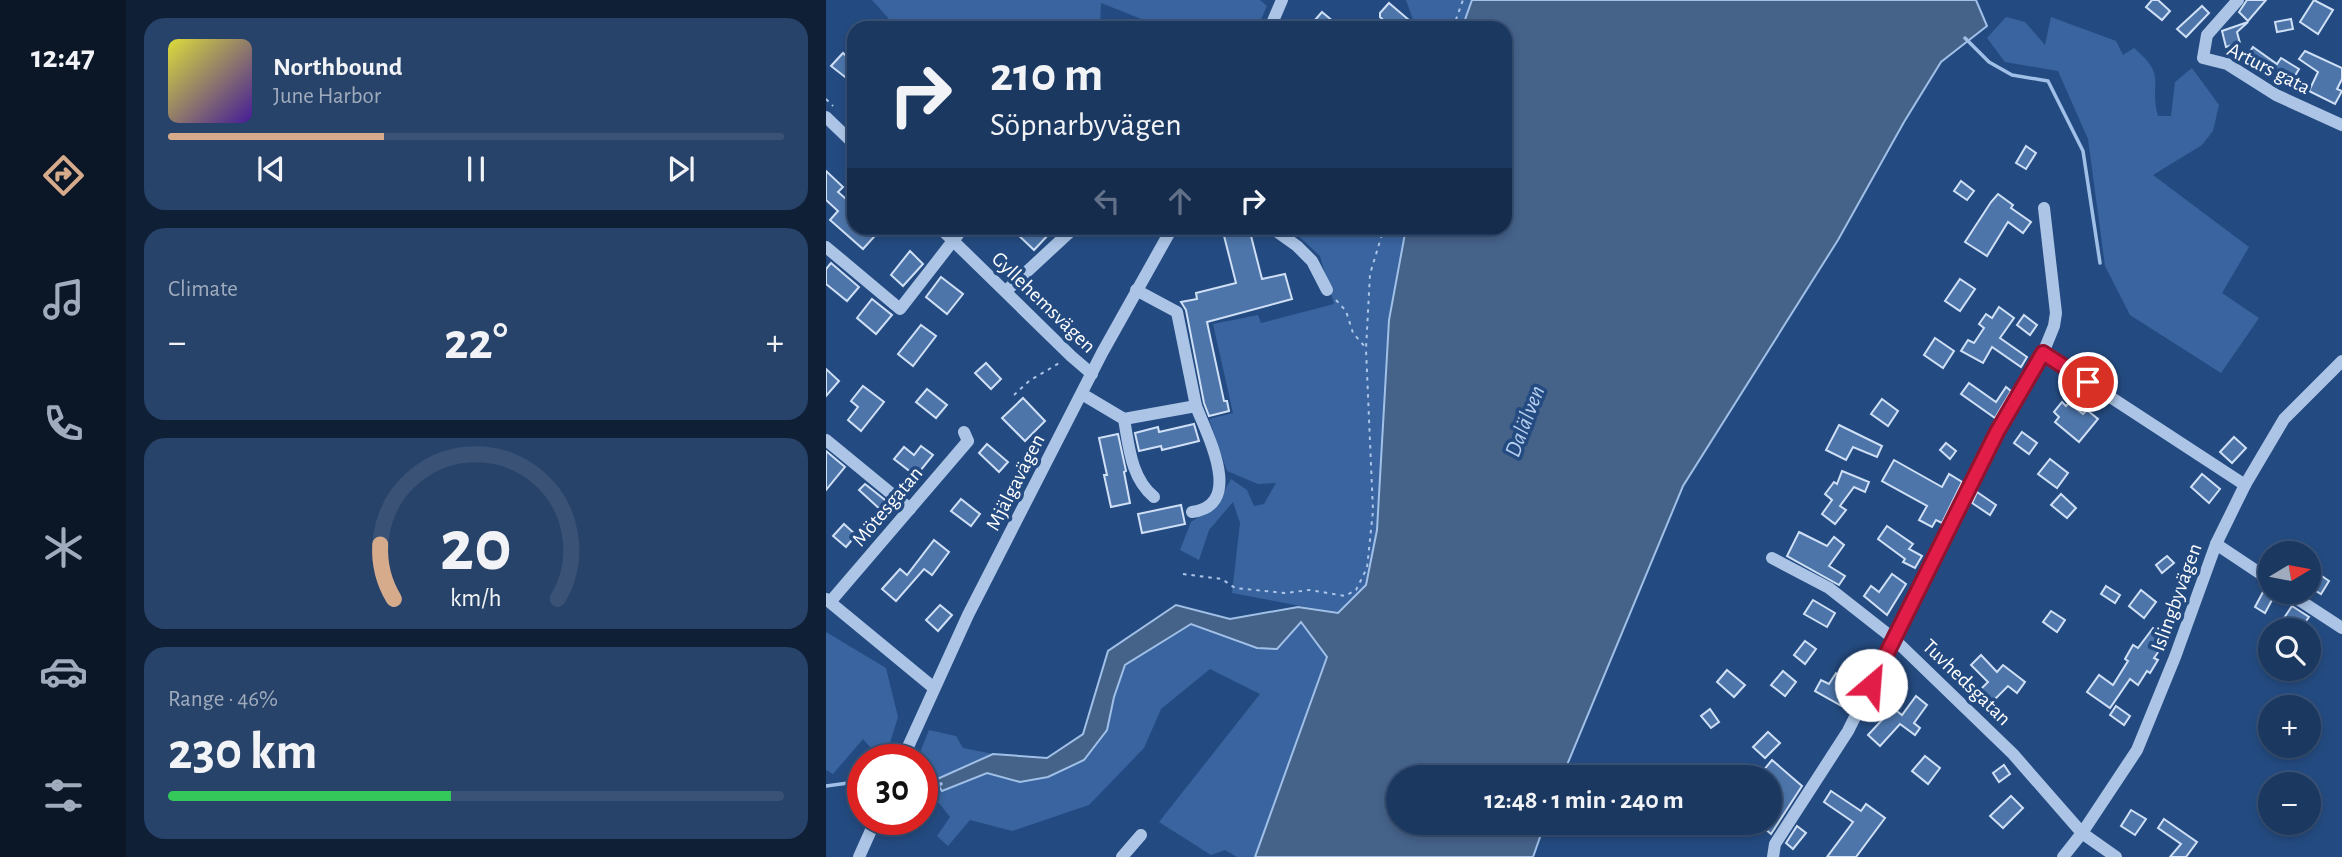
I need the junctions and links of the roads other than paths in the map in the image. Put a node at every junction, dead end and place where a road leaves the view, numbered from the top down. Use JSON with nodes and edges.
{"nodes":[{"id":1,"x":1282,"y":0,"type":"edge"},
{"id":2,"x":2238,"y":0,"type":"edge"},
{"id":3,"x":1273,"y":21,"type":"edge"},
{"id":4,"x":827,"y":120,"type":"edge"},
{"id":5,"x":2342,"y":125,"type":"edge"},
{"id":6,"x":847,"y":138,"type":"edge"},
{"id":7,"x":2045,"y":208,"type":"dead end"},
{"id":8,"x":948,"y":235,"type":"edge"},
{"id":9,"x":957,"y":235,"type":"edge"},
{"id":10,"x":1066,"y":235,"type":"edge"},
{"id":11,"x":1168,"y":235,"type":"edge"},
{"id":12,"x":1282,"y":235,"type":"edge"},
{"id":13,"x":953,"y":240,"type":"junction"},
{"id":14,"x":826,"y":247,"type":"edge"},
{"id":15,"x":1010,"y":287,"type":"junction"},
{"id":16,"x":1136,"y":290,"type":"junction"},
{"id":17,"x":1327,"y":290,"type":"road end"},
{"id":18,"x":2043,"y":353,"type":"junction"},
{"id":19,"x":2342,"y":361,"type":"edge"},
{"id":20,"x":1092,"y":374,"type":"junction"},
{"id":21,"x":1082,"y":394,"type":"junction"},
{"id":22,"x":1196,"y":406,"type":"junction"},
{"id":23,"x":1124,"y":419,"type":"junction"},
{"id":24,"x":964,"y":432,"type":"dead end"},
{"id":25,"x":826,"y":440,"type":"edge"},
{"id":26,"x":2245,"y":485,"type":"junction"},
{"id":27,"x":1154,"y":497,"type":"dead end"},
{"id":28,"x":910,"y":509,"type":"junction"},
{"id":29,"x":1192,"y":512,"type":"dead end"},
{"id":30,"x":2216,"y":544,"type":"junction"},
{"id":31,"x":1773,"y":558,"type":"dead end"},
{"id":32,"x":2258,"y":572,"type":"edge"},
{"id":33,"x":828,"y":601,"type":"edge"},
{"id":34,"x":2305,"y":604,"type":"edge"},
{"id":35,"x":2342,"y":628,"type":"edge"},
{"id":36,"x":1894,"y":639,"type":"junction"},
{"id":37,"x":934,"y":688,"type":"junction"},
{"id":38,"x":909,"y":744,"type":"edge"},
{"id":39,"x":2082,"y":833,"type":"junction"},
{"id":40,"x":869,"y":835,"type":"edge"},
{"id":41,"x":1141,"y":835,"type":"dead end"},
{"id":42,"x":859,"y":857,"type":"edge"},
{"id":43,"x":1122,"y":857,"type":"edge"},
{"id":44,"x":1773,"y":857,"type":"edge"},
{"id":45,"x":2063,"y":857,"type":"edge"},
{"id":46,"x":2116,"y":857,"type":"edge"}],
"edges":[{"from":1,"to":3,"type":"street"},
{"from":2,"to":5,"type":"street","name":"Arturs gata"},
{"from":4,"to":6,"type":"street"},
{"from":7,"to":18,"type":"street"},
{"from":8,"to":13,"type":"street","name":"Gyllehemsvägen"},
{"from":9,"to":13,"type":"street"},
{"from":10,"to":15,"type":"street"},
{"from":11,"to":16,"type":"street","name":"Mjälgavägen"},
{"from":12,"to":17,"type":"street"},
{"from":13,"to":14,"type":"street"},
{"from":13,"to":15,"type":"street","name":"Gyllehemsvägen"},
{"from":15,"to":20,"type":"street","name":"Gyllehemsvägen"},
{"from":16,"to":20,"type":"street","name":"Mjälgavägen"},
{"from":16,"to":22,"type":"street"},
{"from":18,"to":26,"type":"street"},
{"from":18,"to":36,"type":"street"},
{"from":19,"to":26,"type":"street","name":"Islingbyvägen"},
{"from":20,"to":21,"type":"street","name":"Mjälgavägen"},
{"from":21,"to":23,"type":"street"},
{"from":21,"to":37,"type":"street","name":"Mjälgavägen"},
{"from":22,"to":23,"type":"street"},
{"from":22,"to":29,"type":"street"},
{"from":23,"to":27,"type":"street"},
{"from":24,"to":28,"type":"street","name":"Mötesgatan"},
{"from":25,"to":28,"type":"street"},
{"from":26,"to":30,"type":"street","name":"Islingbyvägen"},
{"from":28,"to":33,"type":"street","name":"Mötesgatan"},
{"from":30,"to":32,"type":"street"},
{"from":30,"to":39,"type":"street","name":"Islingbyvägen"},
{"from":31,"to":36,"type":"street","name":"Tuvhedsgatan"},
{"from":33,"to":37,"type":"street"},
{"from":34,"to":35,"type":"street"},
{"from":36,"to":39,"type":"street","name":"Tuvhedsgatan"},
{"from":36,"to":44,"type":"street"},
{"from":37,"to":38,"type":"street","name":"Mjälgavägen"},
{"from":39,"to":45,"type":"street","name":"Islingbyvägen"},
{"from":39,"to":46,"type":"street","name":"Tuvhedsgatan"},
{"from":40,"to":42,"type":"street"},
{"from":41,"to":43,"type":"street"}]}
